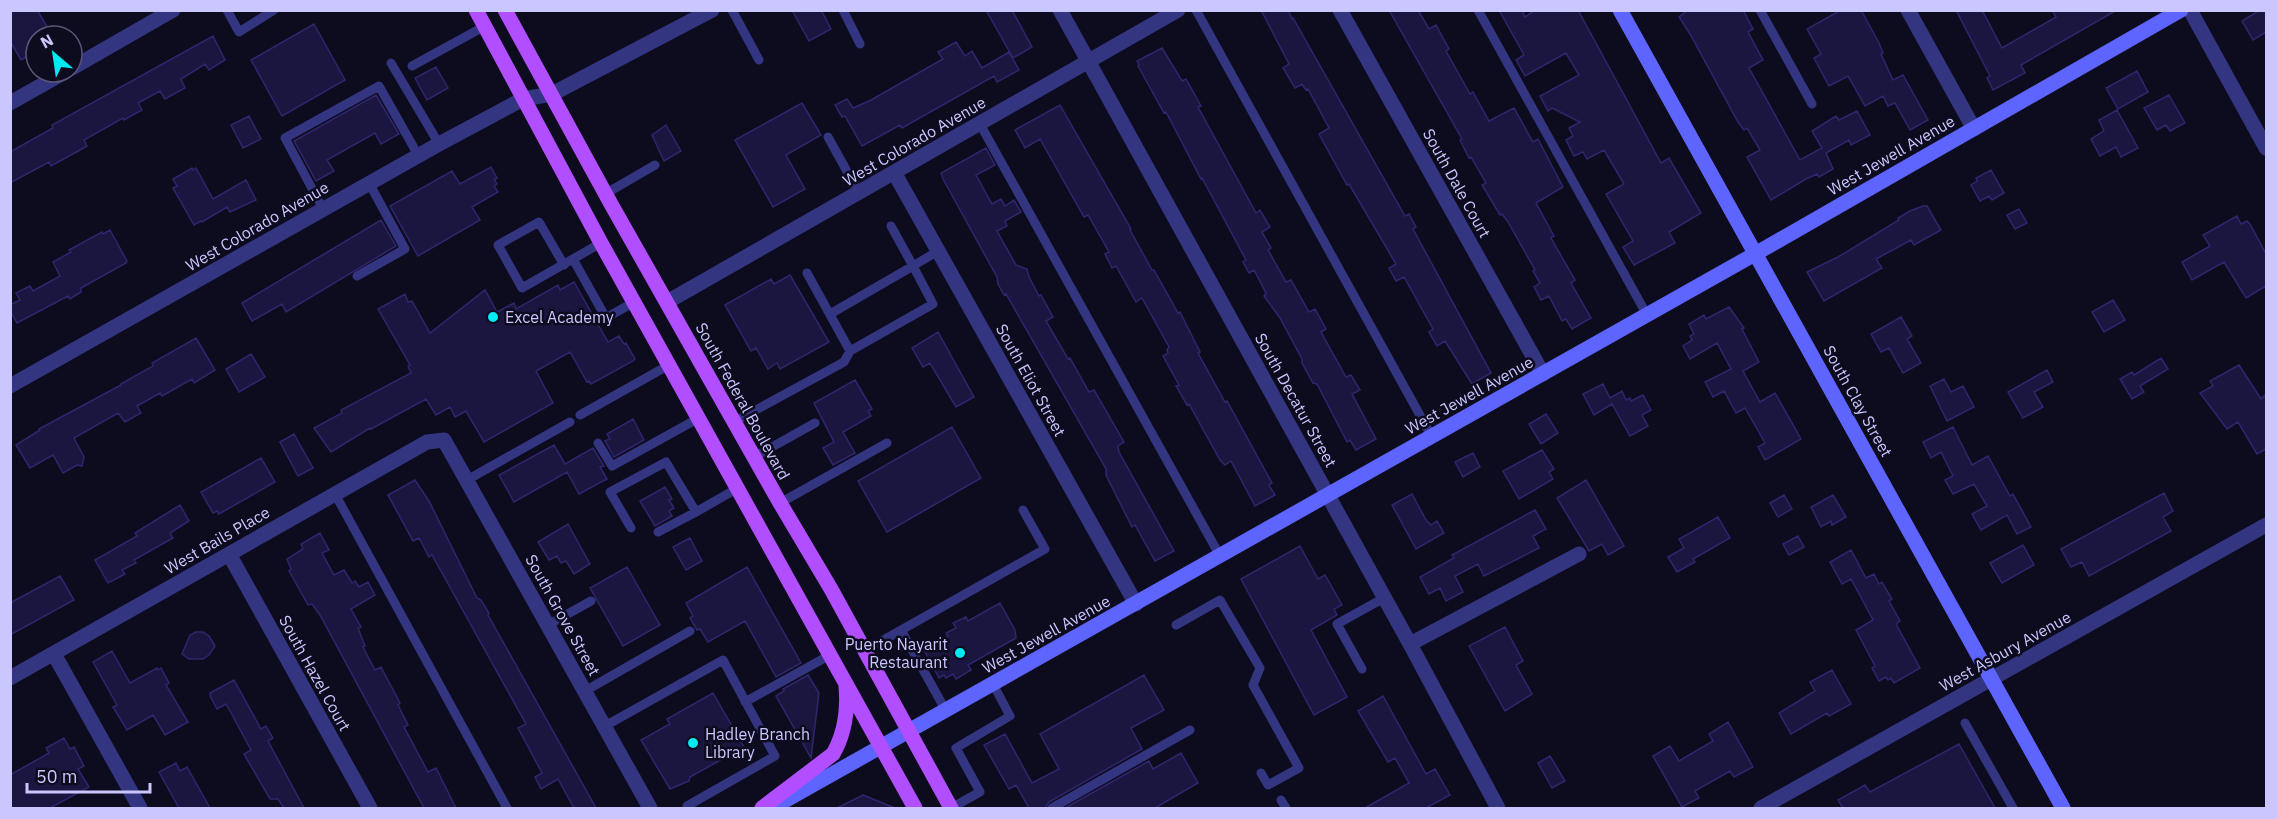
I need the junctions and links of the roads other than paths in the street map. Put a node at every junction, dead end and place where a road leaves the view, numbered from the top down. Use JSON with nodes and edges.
{"nodes":[{"id":1,"x":173,"y":10,"type":"edge"},
{"id":2,"x":227,"y":10,"type":"edge"},
{"id":3,"x":274,"y":10,"type":"edge"},
{"id":4,"x":476,"y":10,"type":"edge"},
{"id":5,"x":506,"y":10,"type":"edge"},
{"id":6,"x":712,"y":10,"type":"edge"},
{"id":7,"x":732,"y":10,"type":"edge"},
{"id":8,"x":843,"y":10,"type":"edge"},
{"id":9,"x":1060,"y":10,"type":"edge"},
{"id":10,"x":1178,"y":10,"type":"edge"},
{"id":11,"x":1196,"y":10,"type":"edge"},
{"id":12,"x":1340,"y":10,"type":"edge"},
{"id":13,"x":1478,"y":10,"type":"edge"},
{"id":14,"x":1620,"y":10,"type":"edge"},
{"id":15,"x":1760,"y":10,"type":"edge"},
{"id":16,"x":1908,"y":10,"type":"edge"},
{"id":17,"x":2181,"y":10,"type":"edge"},
{"id":18,"x":2190,"y":10,"type":"edge"},
{"id":19,"x":485,"y":27,"type":"junction"},
{"id":20,"x":860,"y":44,"type":"dead end"},
{"id":21,"x":759,"y":60,"type":"dead end"},
{"id":22,"x":84,"y":61,"type":"edge"},
{"id":23,"x":1089,"y":62,"type":"junction"},
{"id":24,"x":391,"y":63,"type":"dead end"},
{"id":25,"x":412,"y":66,"type":"dead end"},
{"id":26,"x":44,"y":84,"type":"edge"},
{"id":27,"x":552,"y":94,"type":"junction"},
{"id":28,"x":523,"y":99,"type":"junction"},
{"id":29,"x":10,"y":103,"type":"edge"},
{"id":30,"x":1812,"y":104,"type":"dead end"},
{"id":31,"x":981,"y":124,"type":"junction"},
{"id":32,"x":1974,"y":129,"type":"junction"},
{"id":33,"x":828,"y":137,"type":"dead end"},
{"id":34,"x":439,"y":144,"type":"junction"},
{"id":35,"x":2266,"y":148,"type":"edge"},
{"id":36,"x":418,"y":155,"type":"junction"},
{"id":37,"x":655,"y":165,"type":"dead end"},
{"id":38,"x":895,"y":174,"type":"junction"},
{"id":39,"x":369,"y":183,"type":"junction"},
{"id":40,"x":605,"y":194,"type":"junction"},
{"id":41,"x":859,"y":194,"type":"junction"},
{"id":42,"x":323,"y":209,"type":"junction"},
{"id":43,"x":891,"y":226,"type":"dead end"},
{"id":44,"x":601,"y":243,"type":"junction"},
{"id":45,"x":938,"y":250,"type":"junction"},
{"id":46,"x":1755,"y":254,"type":"junction"},
{"id":47,"x":573,"y":259,"type":"junction"},
{"id":48,"x":564,"y":265,"type":"junction"},
{"id":49,"x":913,"y":266,"type":"junction"},
{"id":50,"x":807,"y":273,"type":"dead end"},
{"id":51,"x":357,"y":276,"type":"dead end"},
{"id":52,"x":667,"y":302,"type":"junction"},
{"id":53,"x":634,"y":303,"type":"junction"},
{"id":54,"x":830,"y":314,"type":"junction"},
{"id":55,"x":1647,"y":315,"type":"junction"},
{"id":56,"x":850,"y":351,"type":"junction"},
{"id":57,"x":669,"y":365,"type":"junction"},
{"id":58,"x":1543,"y":374,"type":"junction"},
{"id":59,"x":10,"y":386,"type":"edge"},
{"id":60,"x":580,"y":415,"type":"dead end"},
{"id":61,"x":699,"y":418,"type":"junction"},
{"id":62,"x":570,"y":422,"type":"dead end"},
{"id":63,"x":734,"y":422,"type":"junction"},
{"id":64,"x":815,"y":423,"type":"dead end"},
{"id":65,"x":1432,"y":437,"type":"junction"},
{"id":66,"x":444,"y":440,"type":"joint"},
{"id":67,"x":598,"y":442,"type":"dead end"},
{"id":68,"x":887,"y":443,"type":"dead end"},
{"id":69,"x":754,"y":457,"type":"junction"},
{"id":70,"x":467,"y":480,"type":"junction"},
{"id":71,"x":738,"y":488,"type":"junction"},
{"id":72,"x":335,"y":494,"type":"junction"},
{"id":73,"x":1328,"y":495,"type":"junction"},
{"id":74,"x":780,"y":503,"type":"junction"},
{"id":75,"x":1023,"y":510,"type":"dead end"},
{"id":76,"x":696,"y":512,"type":"junction"},
{"id":77,"x":2266,"y":525,"type":"edge"},
{"id":78,"x":631,"y":528,"type":"dead end"},
{"id":79,"x":658,"y":532,"type":"dead end"},
{"id":80,"x":229,"y":554,"type":"junction"},
{"id":81,"x":1579,"y":554,"type":"dead end"},
{"id":82,"x":1220,"y":556,"type":"junction"},
{"id":83,"x":1384,"y":598,"type":"junction"},
{"id":84,"x":591,"y":601,"type":"dead end"},
{"id":85,"x":1136,"y":603,"type":"junction"},
{"id":86,"x":548,"y":625,"type":"junction"},
{"id":87,"x":1176,"y":625,"type":"dead end"},
{"id":88,"x":901,"y":630,"type":"junction"},
{"id":89,"x":690,"y":631,"type":"dead end"},
{"id":90,"x":1410,"y":644,"type":"junction"},
{"id":91,"x":864,"y":651,"type":"junction"},
{"id":92,"x":54,"y":654,"type":"junction"},
{"id":93,"x":830,"y":655,"type":"junction"},
{"id":94,"x":1362,"y":669,"type":"dead end"},
{"id":95,"x":10,"y":678,"type":"edge"},
{"id":96,"x":1992,"y":679,"type":"junction"},
{"id":97,"x":846,"y":683,"type":"junction"},
{"id":98,"x":993,"y":684,"type":"junction"},
{"id":99,"x":585,"y":691,"type":"junction"},
{"id":100,"x":745,"y":702,"type":"junction"},
{"id":101,"x":945,"y":711,"type":"junction"},
{"id":102,"x":1965,"y":723,"type":"dead end"},
{"id":103,"x":605,"y":726,"type":"junction"},
{"id":104,"x":1190,"y":730,"type":"dead end"},
{"id":105,"x":909,"y":732,"type":"junction"},
{"id":106,"x":882,"y":747,"type":"junction"},
{"id":107,"x":1261,"y":773,"type":"dead end"},
{"id":108,"x":687,"y":806,"type":"dead end"},
{"id":109,"x":778,"y":807,"type":"edge"},
{"id":110,"x":1493,"y":807,"type":"edge"},
{"id":111,"x":140,"y":808,"type":"edge"},
{"id":112,"x":370,"y":808,"type":"edge"},
{"id":113,"x":507,"y":808,"type":"edge"},
{"id":114,"x":650,"y":808,"type":"edge"},
{"id":115,"x":762,"y":808,"type":"edge"},
{"id":116,"x":915,"y":808,"type":"edge"},
{"id":117,"x":951,"y":808,"type":"edge"},
{"id":118,"x":1052,"y":808,"type":"edge"},
{"id":119,"x":1761,"y":808,"type":"edge"},
{"id":120,"x":2013,"y":808,"type":"edge"},
{"id":121,"x":2063,"y":808,"type":"edge"}],
"edges":[{"from":1,"to":22,"type":"street"},
{"from":2,"to":3,"type":"lane"},
{"from":4,"to":19,"type":"main road"},
{"from":5,"to":27,"type":"main road","name":"South Federal Boulevard"},
{"from":6,"to":27,"type":"street","name":"West Colorado Avenue"},
{"from":7,"to":21,"type":"lane"},
{"from":8,"to":20,"type":"lane"},
{"from":9,"to":23,"type":"street","name":"South Decatur Street"},
{"from":10,"to":23,"type":"street","name":"West Colorado Avenue"},
{"from":11,"to":65,"type":"lane"},
{"from":12,"to":58,"type":"street","name":"South Dale Court"},
{"from":13,"to":55,"type":"lane"},
{"from":14,"to":46,"type":"street","name":"South Clay Street"},
{"from":15,"to":30,"type":"lane"},
{"from":16,"to":32,"type":"street"},
{"from":17,"to":32,"type":"street","name":"West Jewell Avenue"},
{"from":18,"to":35,"type":"street"},
{"from":19,"to":25,"type":"lane"},
{"from":19,"to":28,"type":"main road"},
{"from":23,"to":31,"type":"street","name":"West Colorado Avenue"},
{"from":23,"to":73,"type":"street","name":"South Decatur Street"},
{"from":24,"to":34,"type":"lane"},
{"from":26,"to":29,"type":"street"},
{"from":27,"to":28,"type":"street","name":"West Colorado Avenue"},
{"from":27,"to":40,"type":"main road","name":"South Federal Boulevard"},
{"from":28,"to":34,"type":"street","name":"West Colorado Avenue"},
{"from":28,"to":44,"type":"main road"},
{"from":31,"to":38,"type":"street","name":"West Colorado Avenue"},
{"from":31,"to":82,"type":"lane"},
{"from":32,"to":46,"type":"street","name":"West Jewell Avenue"},
{"from":33,"to":41,"type":"lane"},
{"from":34,"to":36,"type":"street","name":"West Colorado Avenue"},
{"from":36,"to":39,"type":"street","name":"West Colorado Avenue"},
{"from":36,"to":42,"type":"lane"},
{"from":37,"to":40,"type":"lane"},
{"from":38,"to":41,"type":"street","name":"West Colorado Avenue"},
{"from":38,"to":45,"type":"street","name":"South Eliot Street"},
{"from":39,"to":42,"type":"street","name":"West Colorado Avenue"},
{"from":39,"to":51,"type":"lane"},
{"from":40,"to":52,"type":"main road","name":"South Federal Boulevard"},
{"from":41,"to":52,"type":"street","name":"West Colorado Avenue"},
{"from":42,"to":59,"type":"street","name":"West Colorado Avenue"},
{"from":43,"to":49,"type":"lane"},
{"from":44,"to":47,"type":"lane"},
{"from":44,"to":53,"type":"main road"},
{"from":45,"to":49,"type":"lane"},
{"from":45,"to":85,"type":"street","name":"South Eliot Street"},
{"from":46,"to":55,"type":"street","name":"West Jewell Avenue"},
{"from":46,"to":96,"type":"street","name":"South Clay Street"},
{"from":47,"to":48,"type":"lane"},
{"from":47,"to":53,"type":"lane"},
{"from":48,"to":48,"type":"lane"},
{"from":49,"to":54,"type":"lane"},
{"from":49,"to":56,"type":"lane"},
{"from":50,"to":54,"type":"lane"},
{"from":52,"to":63,"type":"main road","name":"South Federal Boulevard"},
{"from":53,"to":57,"type":"main road"},
{"from":54,"to":56,"type":"lane"},
{"from":55,"to":58,"type":"street","name":"West Jewell Avenue"},
{"from":56,"to":63,"type":"lane"},
{"from":57,"to":60,"type":"lane"},
{"from":57,"to":61,"type":"main road"},
{"from":58,"to":65,"type":"street","name":"West Jewell Avenue"},
{"from":61,"to":67,"type":"lane"},
{"from":61,"to":71,"type":"main road"},
{"from":62,"to":70,"type":"lane"},
{"from":63,"to":69,"type":"main road","name":"South Federal Boulevard"},
{"from":64,"to":69,"type":"lane"},
{"from":65,"to":73,"type":"street","name":"West Jewell Avenue"},
{"from":66,"to":70,"type":"street","name":"South Grove Street"},
{"from":66,"to":72,"type":"street","name":"West Bails Place"},
{"from":68,"to":74,"type":"lane"},
{"from":69,"to":74,"type":"main road","name":"South Federal Boulevard"},
{"from":70,"to":86,"type":"street","name":"South Grove Street"},
{"from":71,"to":76,"type":"lane"},
{"from":71,"to":93,"type":"main road"},
{"from":72,"to":80,"type":"street","name":"West Bails Place"},
{"from":72,"to":113,"type":"lane"},
{"from":73,"to":82,"type":"street","name":"West Jewell Avenue"},
{"from":73,"to":83,"type":"street","name":"South Decatur Street"},
{"from":74,"to":91,"type":"main road","name":"South Federal Boulevard"},
{"from":75,"to":88,"type":"lane"},
{"from":76,"to":78,"type":"lane"},
{"from":76,"to":79,"type":"lane"},
{"from":77,"to":96,"type":"street","name":"West Asbury Avenue"},
{"from":80,"to":92,"type":"street","name":"West Bails Place"},
{"from":80,"to":112,"type":"street","name":"South Hazel Court"},
{"from":81,"to":90,"type":"street"},
{"from":82,"to":85,"type":"street","name":"West Jewell Avenue"},
{"from":83,"to":90,"type":"street","name":"South Decatur Street"},
{"from":83,"to":94,"type":"lane"},
{"from":84,"to":86,"type":"lane"},
{"from":85,"to":98,"type":"street","name":"West Jewell Avenue"},
{"from":86,"to":99,"type":"street","name":"South Grove Street"},
{"from":87,"to":107,"type":"lane"},
{"from":88,"to":91,"type":"lane"},
{"from":88,"to":101,"type":"lane"},
{"from":89,"to":99,"type":"lane"},
{"from":90,"to":110,"type":"street","name":"South Decatur Street"},
{"from":91,"to":105,"type":"main road","name":"South Federal Boulevard"},
{"from":92,"to":95,"type":"street","name":"West Bails Place"},
{"from":92,"to":111,"type":"street"},
{"from":93,"to":97,"type":"main road"},
{"from":93,"to":100,"type":"lane"},
{"from":96,"to":119,"type":"street","name":"West Asbury Avenue"},
{"from":96,"to":121,"type":"street","name":"South Clay Street"},
{"from":97,"to":106,"type":"main road"},
{"from":97,"to":115,"type":"main road"},
{"from":98,"to":101,"type":"street","name":"West Jewell Avenue"},
{"from":98,"to":117,"type":"lane"},
{"from":99,"to":103,"type":"street","name":"South Grove Street"},
{"from":100,"to":103,"type":"lane"},
{"from":100,"to":108,"type":"lane"},
{"from":101,"to":105,"type":"street","name":"West Jewell Avenue"},
{"from":102,"to":120,"type":"lane"},
{"from":103,"to":114,"type":"street","name":"South Grove Street"},
{"from":104,"to":118,"type":"lane"},
{"from":105,"to":106,"type":"street","name":"West Jewell Avenue"},
{"from":105,"to":117,"type":"main road","name":"South Federal Boulevard"},
{"from":106,"to":109,"type":"street","name":"West Jewell Avenue"},
{"from":106,"to":116,"type":"main road"}]}
